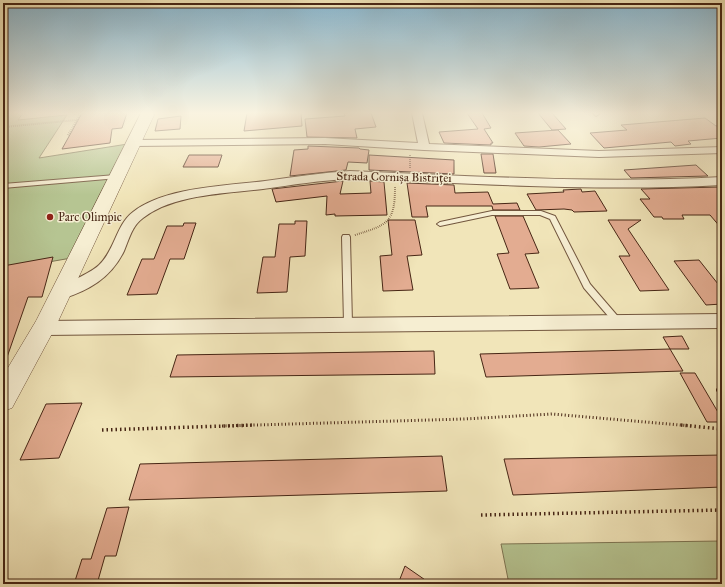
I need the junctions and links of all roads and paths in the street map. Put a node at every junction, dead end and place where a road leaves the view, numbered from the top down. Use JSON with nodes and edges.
{"nodes":[{"id":1,"x":423,"y":140,"type":"edge"},
{"id":2,"x":134,"y":143,"type":"joint"},
{"id":3,"x":410,"y":146,"type":"junction"},
{"id":4,"x":424,"y":147,"type":"junction"},
{"id":5,"x":722,"y":150,"type":"edge"},
{"id":6,"x":395,"y":176,"type":"junction"},
{"id":7,"x":116,"y":177,"type":"junction"},
{"id":8,"x":411,"y":177,"type":"junction"},
{"id":9,"x":722,"y":181,"type":"edge"},
{"id":10,"x":3,"y":186,"type":"edge"},
{"id":11,"x":440,"y":224,"type":"dead end"},
{"id":12,"x":346,"y":237,"type":"joint"},
{"id":13,"x":61,"y":293,"type":"junction"},
{"id":14,"x":722,"y":321,"type":"edge"},
{"id":15,"x":618,"y":322,"type":"junction"},
{"id":16,"x":348,"y":324,"type":"junction"},
{"id":17,"x":44,"y":328,"type":"junction"},
{"id":18,"x":716,"y":390,"type":"dead end"},
{"id":19,"x":722,"y":390,"type":"edge"},
{"id":20,"x":3,"y":400,"type":"edge"},
{"id":21,"x":722,"y":429,"type":"edge"},
{"id":22,"x":102,"y":430,"type":"dead end"},
{"id":23,"x":722,"y":510,"type":"edge"},
{"id":24,"x":481,"y":515,"type":"dead end"}],
"edges":[{"from":1,"to":4,"type":"street"},
{"from":2,"to":3,"type":"street"},
{"from":2,"to":7,"type":"street"},
{"from":3,"to":4,"type":"street"},
{"from":3,"to":8,"type":"path"},
{"from":4,"to":5,"type":"street"},
{"from":6,"to":8,"type":"street","name":"Strada Cornișa Bistriței"},
{"from":6,"to":12,"type":"path"},
{"from":6,"to":13,"type":"street","name":"Strada Cornișa Bistriței"},
{"from":7,"to":10,"type":"lane"},
{"from":7,"to":13,"type":"street"},
{"from":8,"to":9,"type":"street","name":"Strada Cornișa Bistriței"},
{"from":11,"to":15,"type":"lane"},
{"from":12,"to":16,"type":"lane"},
{"from":13,"to":17,"type":"street"},
{"from":14,"to":15,"type":"street"},
{"from":15,"to":16,"type":"street"},
{"from":16,"to":17,"type":"street"},
{"from":17,"to":20,"type":"street"},
{"from":18,"to":19,"type":"path"},
{"from":21,"to":22,"type":"path"},
{"from":23,"to":24,"type":"path"}]}
